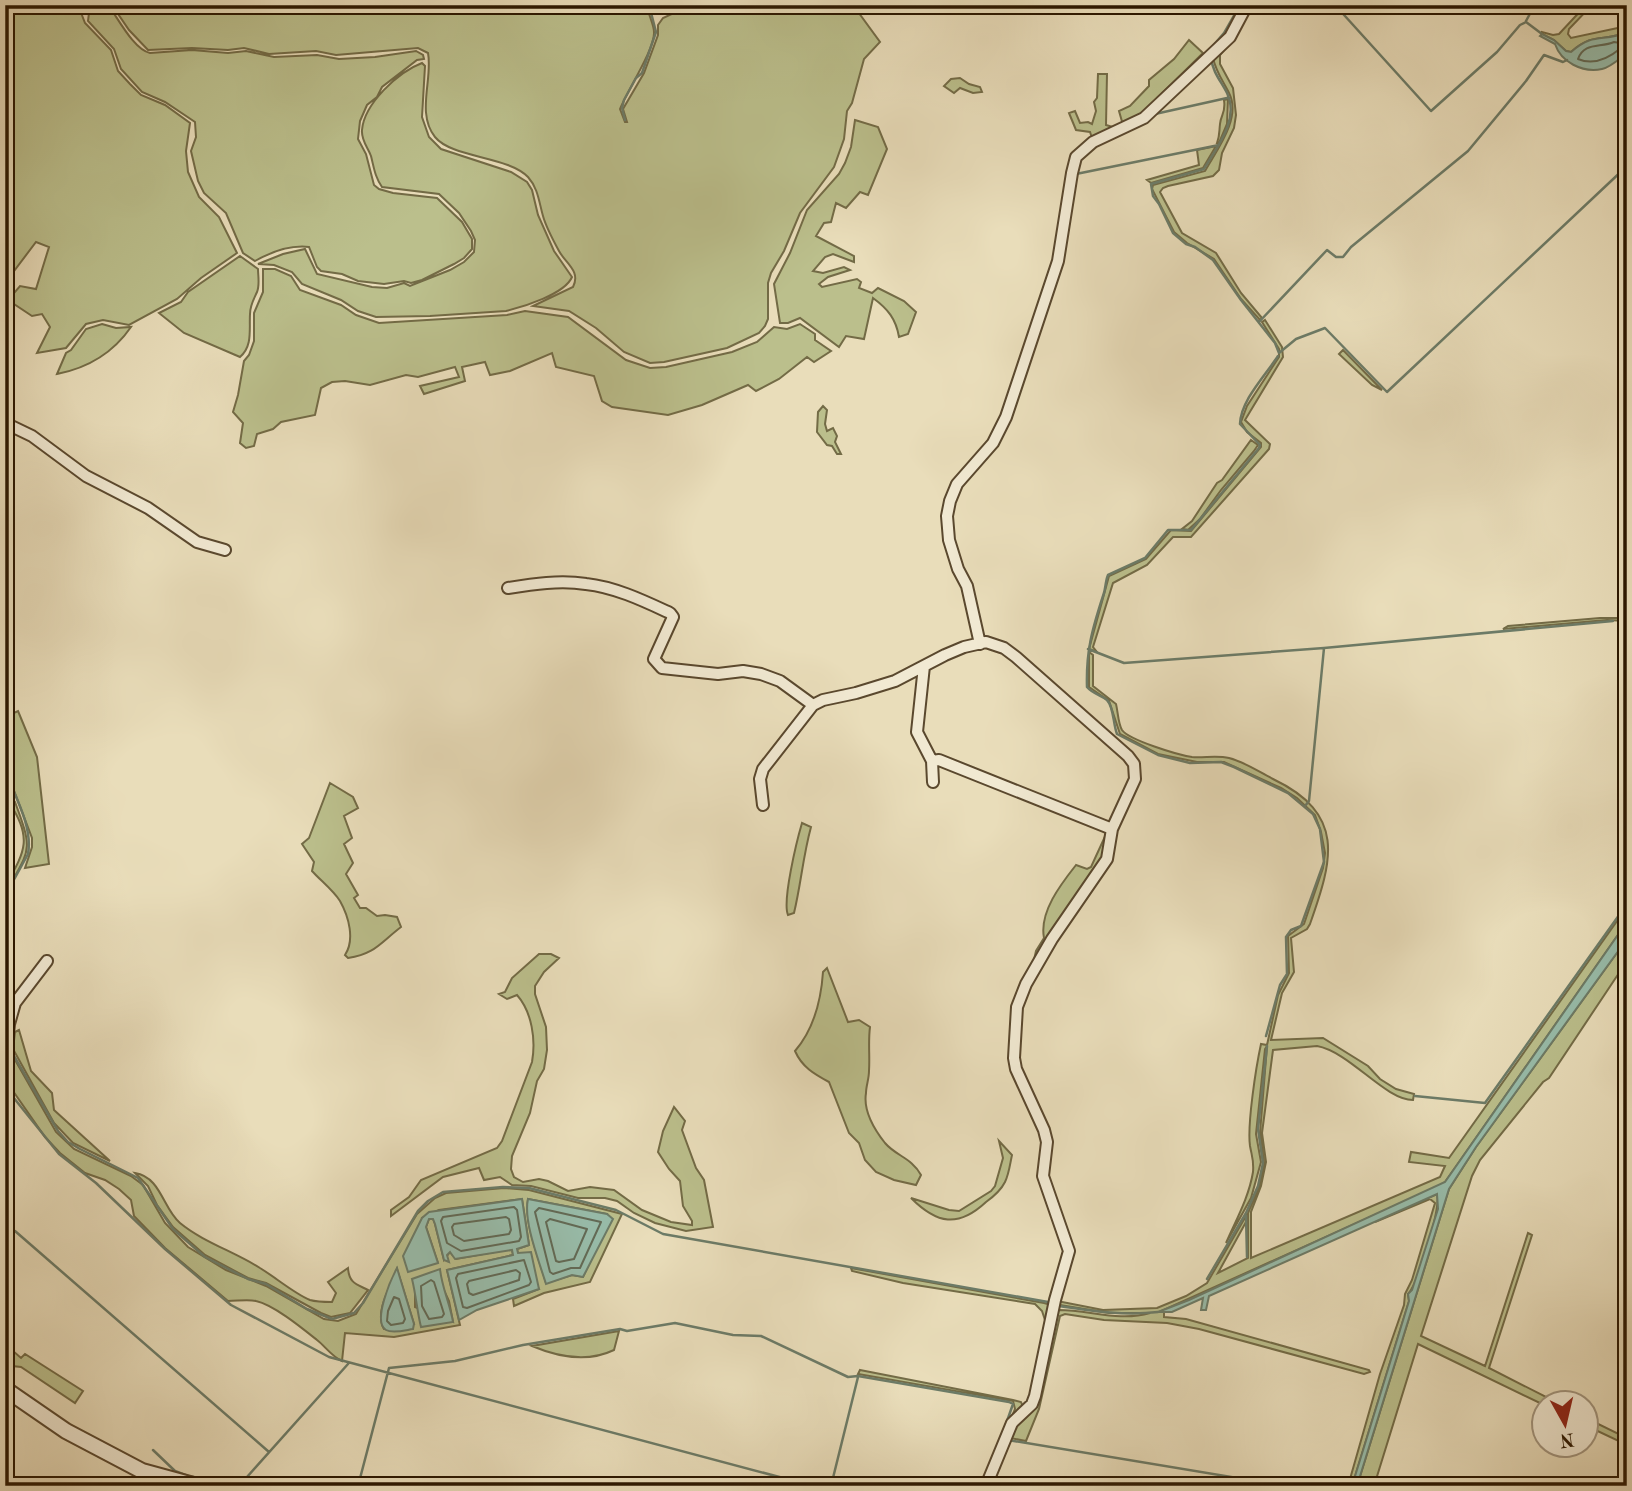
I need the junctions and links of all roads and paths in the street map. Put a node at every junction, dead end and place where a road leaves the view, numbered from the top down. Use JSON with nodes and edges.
{"nodes":[{"id":1,"x":1247,"y":5,"type":"edge"},
{"id":2,"x":5,"y":423,"type":"edge"},
{"id":3,"x":225,"y":550,"type":"dead end"},
{"id":4,"x":508,"y":588,"type":"dead end"},
{"id":5,"x":979,"y":644,"type":"junction"},
{"id":6,"x":924,"y":666,"type":"junction"},
{"id":7,"x":813,"y":705,"type":"junction"},
{"id":8,"x":932,"y":761,"type":"junction"},
{"id":9,"x":933,"y":782,"type":"dead end"},
{"id":10,"x":763,"y":805,"type":"dead end"},
{"id":11,"x":1112,"y":829,"type":"junction"},
{"id":12,"x":47,"y":961,"type":"dead end"},
{"id":13,"x":5,"y":1062,"type":"edge"},
{"id":14,"x":5,"y":1390,"type":"edge"},
{"id":15,"x":197,"y":1486,"type":"edge"},
{"id":16,"x":986,"y":1486,"type":"edge"}],
"edges":[{"from":1,"to":5,"type":"street"},
{"from":2,"to":3,"type":"street"},
{"from":4,"to":7,"type":"street"},
{"from":5,"to":6,"type":"street"},
{"from":5,"to":11,"type":"street"},
{"from":6,"to":7,"type":"street"},
{"from":6,"to":8,"type":"street"},
{"from":7,"to":10,"type":"street"},
{"from":8,"to":9,"type":"street"},
{"from":8,"to":11,"type":"street"},
{"from":11,"to":16,"type":"street"},
{"from":12,"to":13,"type":"street"},
{"from":14,"to":15,"type":"street"}]}
